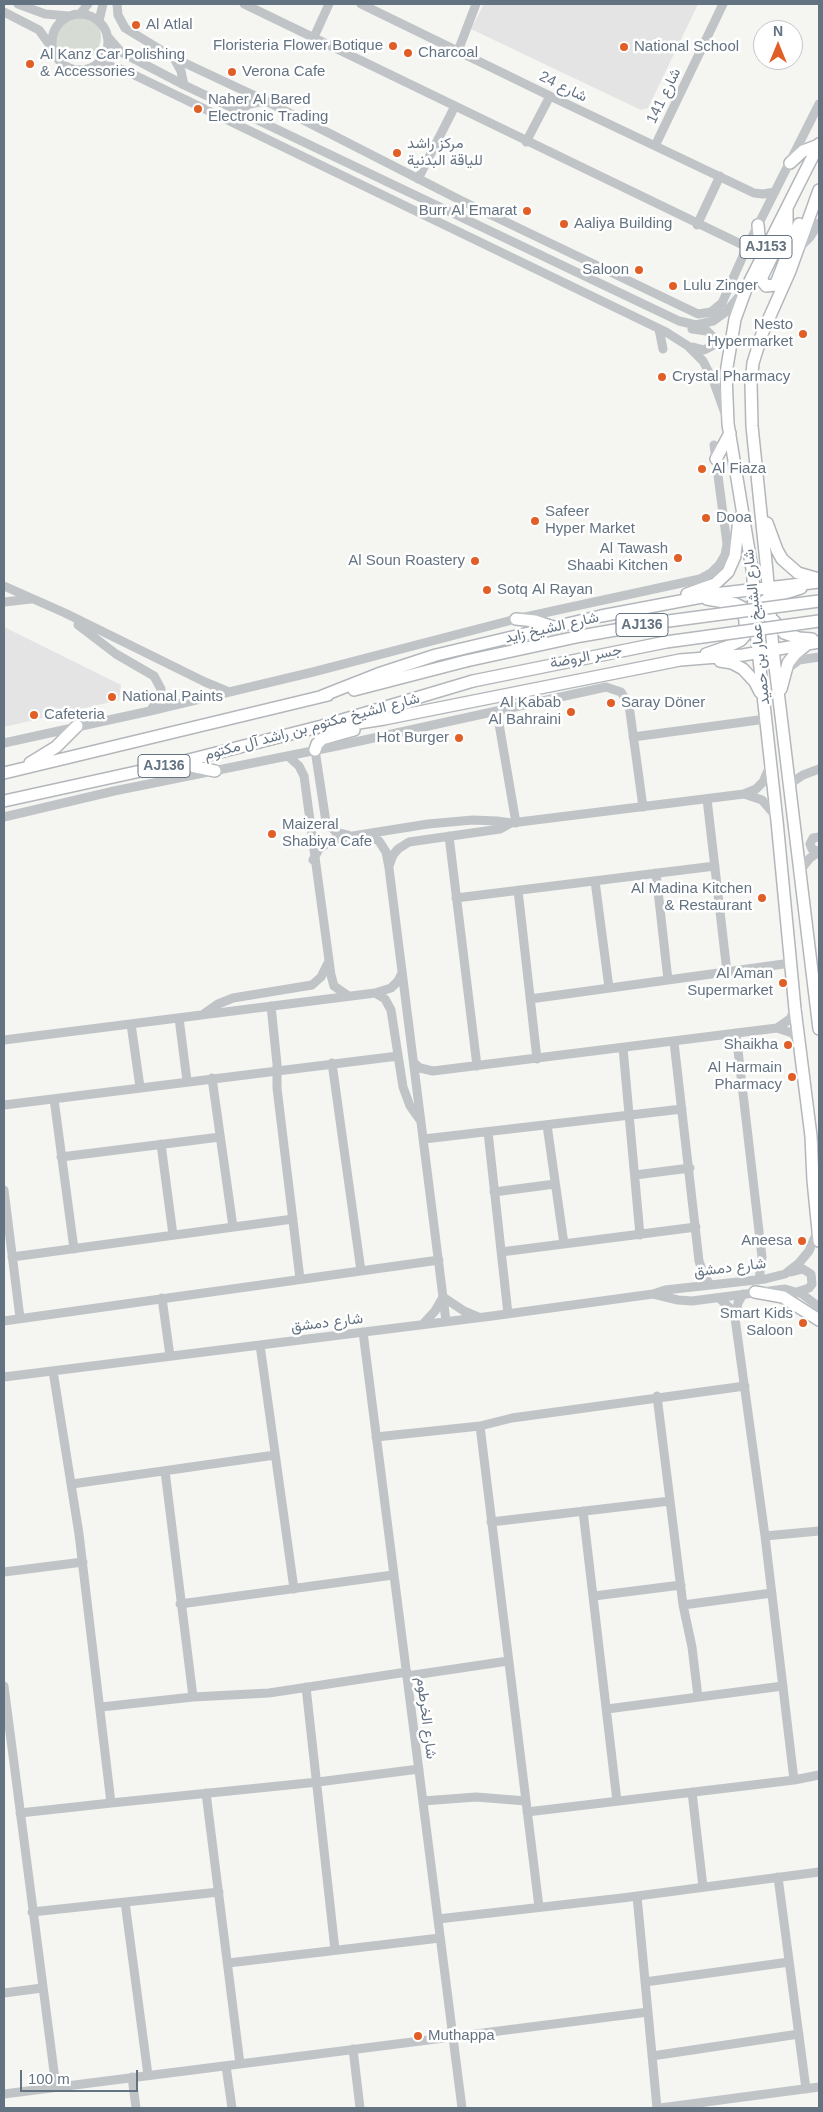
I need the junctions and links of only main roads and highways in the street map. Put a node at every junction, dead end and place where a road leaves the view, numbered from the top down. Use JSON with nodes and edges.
{"nodes":[{"id":1,"x":819,"y":144,"type":"edge"},
{"id":2,"x":790,"y":163,"type":"road end"},
{"id":3,"x":819,"y":190,"type":"edge"},
{"id":4,"x":787,"y":208,"type":"junction"},
{"id":5,"x":808,"y":217,"type":"junction"},
{"id":6,"x":758,"y":225,"type":"road end"},
{"id":7,"x":761,"y":256,"type":"junction"},
{"id":8,"x":729,"y":428,"type":"junction"},
{"id":9,"x":716,"y":459,"type":"road end"},
{"id":10,"x":740,"y":504,"type":"junction"},
{"id":11,"x":760,"y":507,"type":"junction"},
{"id":12,"x":816,"y":582,"type":"edge"},
{"id":13,"x":762,"y":593,"type":"junction"},
{"id":14,"x":782,"y":595,"type":"junction"},
{"id":15,"x":694,"y":599,"type":"junction"},
{"id":16,"x":819,"y":601,"type":"edge"},
{"id":17,"x":736,"y":604,"type":"junction"},
{"id":18,"x":650,"y":606,"type":"junction"},
{"id":19,"x":516,"y":618,"type":"road end"},
{"id":20,"x":755,"y":618,"type":"junction"},
{"id":21,"x":772,"y":618,"type":"junction"},
{"id":22,"x":819,"y":621,"type":"edge"},
{"id":23,"x":553,"y":627,"type":"junction"},
{"id":24,"x":772,"y":636,"type":"junction"},
{"id":25,"x":741,"y":640,"type":"junction"},
{"id":26,"x":816,"y":641,"type":"edge"},
{"id":27,"x":773,"y":650,"type":"junction"},
{"id":28,"x":758,"y":652,"type":"junction"},
{"id":29,"x":680,"y":660,"type":"junction"},
{"id":30,"x":466,"y":661,"type":"joint"},
{"id":31,"x":648,"y":666,"type":"junction"},
{"id":32,"x":473,"y":681,"type":"joint"},
{"id":33,"x":322,"y":696,"type":"junction"},
{"id":34,"x":779,"y":698,"type":"junction"},
{"id":35,"x":764,"y":700,"type":"junction"},
{"id":36,"x":463,"y":704,"type":"junction"},
{"id":37,"x":77,"y":726,"type":"road end"},
{"id":38,"x":322,"y":726,"type":"junction"},
{"id":39,"x":315,"y":750,"type":"road end"},
{"id":40,"x":177,"y":763,"type":"junction"},
{"id":41,"x":19,"y":770,"type":"junction"},
{"id":42,"x":215,"y":771,"type":"road end"},
{"id":43,"x":4,"y":773,"type":"edge"},
{"id":44,"x":4,"y":801,"type":"edge"},
{"id":45,"x":819,"y":1029,"type":"edge"},
{"id":46,"x":819,"y":1235,"type":"edge"},
{"id":47,"x":756,"y":1292,"type":"road end"},
{"id":48,"x":819,"y":1320,"type":"edge"}],
"edges":[{"from":1,"to":2,"type":"main road"},
{"from":1,"to":4,"type":"main road","name":"شارع الشيخ عمار بن حميد","number":"AJ153"},
{"from":3,"to":5,"type":"main road","name":"شارع الشيخ عمار بن حميد","number":"AJ153"},
{"from":4,"to":5,"type":"main road"},
{"from":4,"to":7,"type":"main road","name":"شارع الشيخ عمار بن حميد","number":"AJ153"},
{"from":5,"to":11,"type":"main road","name":"شارع الشيخ عمار بن حميد","number":"AJ153"},
{"from":6,"to":7,"type":"main road"},
{"from":7,"to":8,"type":"main road","name":"شارع الشيخ عمار بن حميد","number":"AJ153"},
{"from":8,"to":9,"type":"main road"},
{"from":8,"to":10,"type":"main road","name":"شارع الشيخ عمار بن حميد","number":"AJ153"},
{"from":10,"to":13,"type":"main road","name":"شارع الشيخ عمار بن حميد","number":"AJ153"},
{"from":10,"to":18,"type":"main road"},
{"from":11,"to":12,"type":"main road"},
{"from":11,"to":13,"type":"main road","name":"شارع الشيخ عمار بن حميد","number":"AJ153"},
{"from":12,"to":13,"type":"main road","name":"شارع الشيخ زايد"},
{"from":12,"to":14,"type":"main road"},
{"from":13,"to":14,"type":"main road"},
{"from":13,"to":15,"type":"main road","name":"شارع الشيخ زايد"},
{"from":13,"to":20,"type":"main road","name":"شارع الشيخ عمار بن حميد"},
{"from":13,"to":20,"type":"main road"},
{"from":13,"to":21,"type":"main road","name":"شارع الشيخ عمار بن حميد"},
{"from":14,"to":21,"type":"main road"},
{"from":15,"to":17,"type":"main road"},
{"from":15,"to":18,"type":"main road","name":"شارع الشيخ زايد"},
{"from":16,"to":30,"type":"main road","name":"جسر الروضة","number":"AJ136","bridge":true},
{"from":17,"to":20,"type":"main road"},
{"from":17,"to":25,"type":"main road"},
{"from":18,"to":23,"type":"main road","name":"شارع الشيخ زايد"},
{"from":19,"to":23,"type":"main road"},
{"from":20,"to":24,"type":"main road"},
{"from":20,"to":25,"type":"main road"},
{"from":20,"to":28,"type":"main road","name":"شارع الشيخ عمار بن حميد"},
{"from":21,"to":24,"type":"main road","name":"شارع الشيخ عمار بن حميد"},
{"from":21,"to":26,"type":"main road"},
{"from":22,"to":32,"type":"main road","name":"جسر الروضة","number":"AJ136","bridge":true},
{"from":23,"to":33,"type":"main road","name":"شارع الشيخ زايد"},
{"from":24,"to":27,"type":"main road","name":"شارع الشيخ عمار بن حميد"},
{"from":25,"to":29,"type":"main road"},
{"from":26,"to":27,"type":"main road"},
{"from":26,"to":34,"type":"main road"},
{"from":27,"to":28,"type":"main road"},
{"from":27,"to":34,"type":"main road","name":"شارع الشيخ عمار بن حميد"},
{"from":28,"to":29,"type":"main road"},
{"from":28,"to":35,"type":"main road","name":"شارع الشيخ عمار بن حميد"},
{"from":29,"to":31,"type":"main road"},
{"from":30,"to":33,"type":"main road","name":"شارع الشيخ مكتوم بن راشد آل مكتوم","number":"AJ136"},
{"from":31,"to":35,"type":"main road"},
{"from":31,"to":36,"type":"main road"},
{"from":32,"to":38,"type":"main road","name":"شارع الشيخ مكتوم بن راشد آل مكتوم","number":"AJ136"},
{"from":33,"to":41,"type":"main road","name":"شارع الشيخ مكتوم بن راشد آل مكتوم","number":"AJ136"},
{"from":34,"to":45,"type":"main road","name":"شارع الشيخ عمار بن حميد"},
{"from":35,"to":46,"type":"main road","name":"شارع الشيخ عمار بن حميد"},
{"from":36,"to":38,"type":"main road"},
{"from":36,"to":39,"type":"main road"},
{"from":37,"to":41,"type":"main road"},
{"from":38,"to":40,"type":"main road","name":"شارع الشيخ مكتوم بن راشد آل مكتوم","number":"AJ136"},
{"from":40,"to":42,"type":"main road"},
{"from":40,"to":44,"type":"main road","name":"شارع الشيخ مكتوم بن راشد آل مكتوم","number":"AJ136"},
{"from":41,"to":43,"type":"main road","name":"شارع الشيخ مكتوم بن راشد آل مكتوم","number":"AJ136"},
{"from":47,"to":48,"type":"main road"}]}
